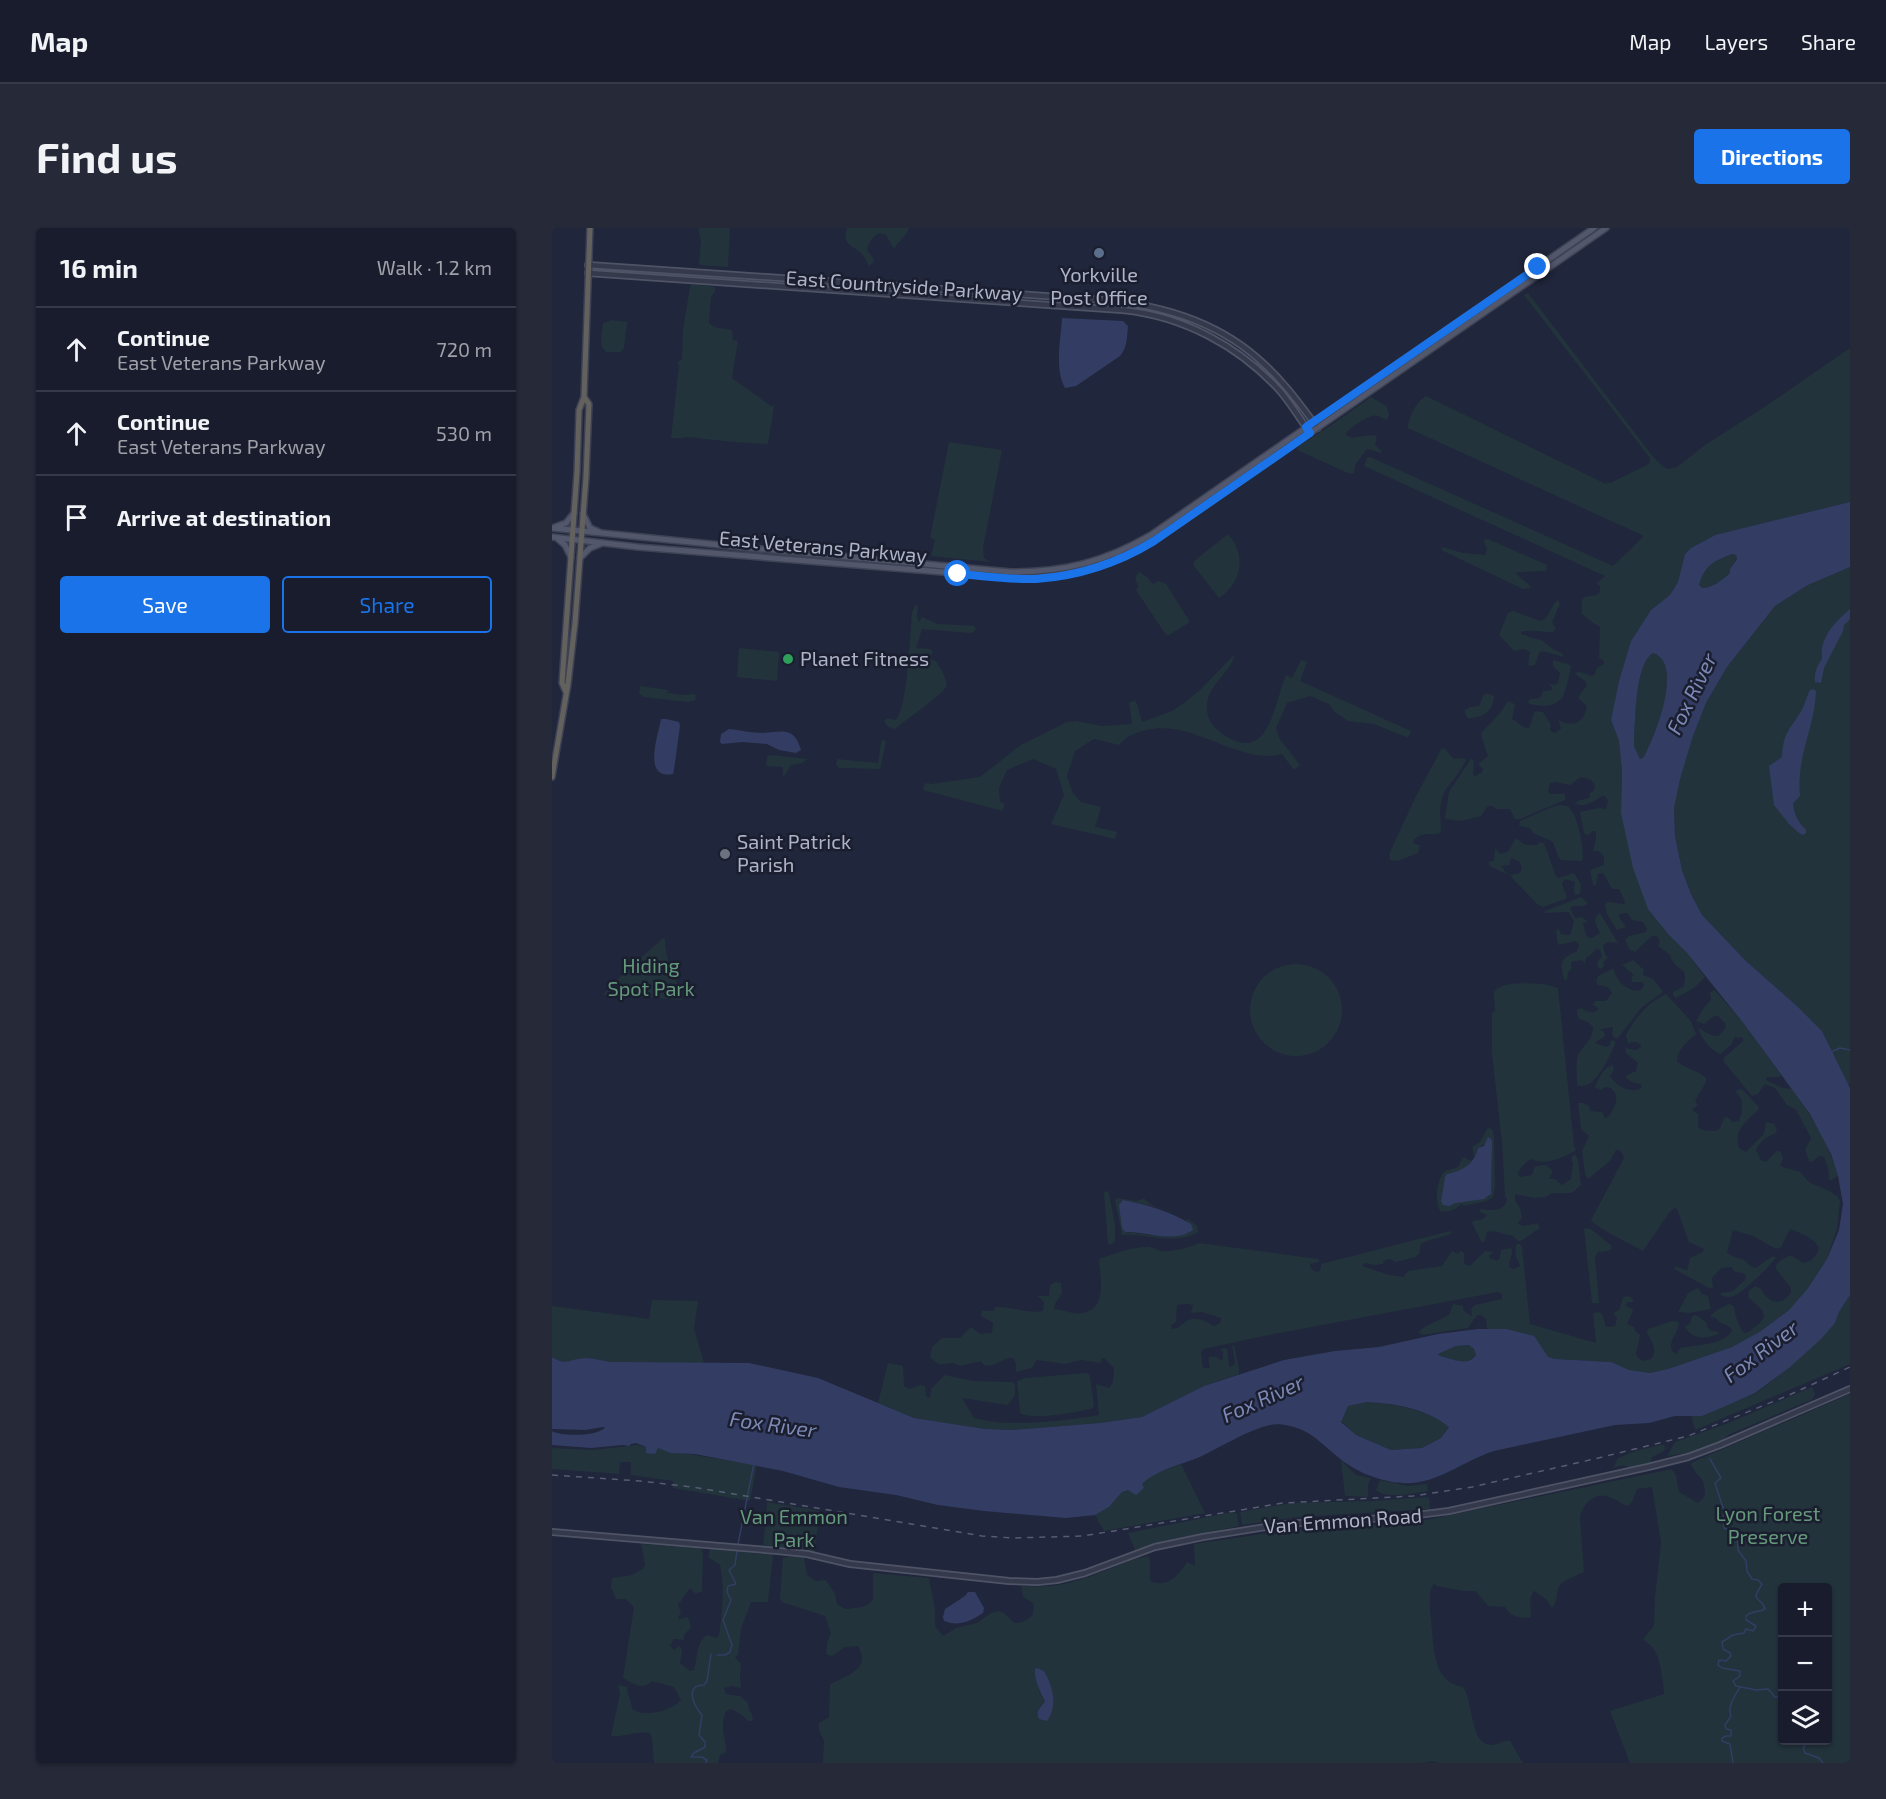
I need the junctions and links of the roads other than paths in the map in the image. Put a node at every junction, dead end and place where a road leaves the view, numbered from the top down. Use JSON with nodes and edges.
{"nodes":[{"id":1,"x":590,"y":228,"type":"edge"},
{"id":2,"x":1594,"y":228,"type":"edge"},
{"id":3,"x":1606,"y":228,"type":"edge"},
{"id":4,"x":588,"y":265,"type":"junction"},
{"id":5,"x":588,"y":273,"type":"junction"},
{"id":6,"x":812,"y":280,"type":"junction"},
{"id":7,"x":877,"y":284,"type":"junction"},
{"id":8,"x":811,"y":288,"type":"junction"},
{"id":9,"x":876,"y":293,"type":"junction"},
{"id":10,"x":584,"y":397,"type":"junction"},
{"id":11,"x":1313,"y":422,"type":"junction"},
{"id":12,"x":1318,"y":428,"type":"junction"},
{"id":13,"x":1308,"y":430,"type":"junction"},
{"id":14,"x":574,"y":513,"type":"junction"},
{"id":15,"x":583,"y":514,"type":"junction"},
{"id":16,"x":553,"y":528,"type":"edge"},
{"id":17,"x":573,"y":531,"type":"junction"},
{"id":18,"x":582,"y":532,"type":"junction"},
{"id":19,"x":603,"y":534,"type":"junction"},
{"id":20,"x":554,"y":537,"type":"edge"},
{"id":21,"x":572,"y":539,"type":"junction"},
{"id":22,"x":581,"y":540,"type":"junction"},
{"id":23,"x":604,"y":543,"type":"junction"},
{"id":24,"x":571,"y":558,"type":"junction"},
{"id":25,"x":580,"y":558,"type":"junction"},
{"id":26,"x":566,"y":692,"type":"junction"},
{"id":27,"x":552,"y":777,"type":"edge"},
{"id":28,"x":1850,"y":1389,"type":"edge"},
{"id":29,"x":552,"y":1532,"type":"edge"}],
"edges":[{"from":1,"to":4,"type":"highway"},
{"from":2,"to":11,"type":"main road","name":"East Veterans Parkway"},
{"from":3,"to":12,"type":"main road","name":"East Veterans Parkway"},
{"from":4,"to":5,"type":"highway"},
{"from":4,"to":6,"type":"street","name":"East Countryside Parkway"},
{"from":5,"to":8,"type":"street","name":"East Countryside Parkway"},
{"from":5,"to":10,"type":"highway"},
{"from":6,"to":7,"type":"street","name":"East Countryside Parkway"},
{"from":6,"to":8,"type":"street"},
{"from":7,"to":9,"type":"street"},
{"from":7,"to":11,"type":"street","name":"East Countryside Parkway"},
{"from":8,"to":9,"type":"street","name":"East Countryside Parkway"},
{"from":9,"to":13,"type":"street","name":"East Countryside Parkway"},
{"from":10,"to":14,"type":"highway"},
{"from":10,"to":15,"type":"highway"},
{"from":11,"to":12,"type":"street","name":"East Countryside Parkway"},
{"from":11,"to":13,"type":"main road","name":"East Veterans Parkway"},
{"from":12,"to":13,"type":"main road","name":"East Veterans Parkway"},
{"from":13,"to":19,"type":"main road","name":"East Veterans Parkway"},
{"from":13,"to":23,"type":"main road","name":"East Veterans Parkway"},
{"from":14,"to":16,"type":"main road"},
{"from":14,"to":17,"type":"highway"},
{"from":15,"to":18,"type":"highway"},
{"from":15,"to":19,"type":"main road"},
{"from":16,"to":17,"type":"main road","name":"East Veterans Parkway"},
{"from":17,"to":18,"type":"main road","name":"East Veterans Parkway"},
{"from":17,"to":21,"type":"highway"},
{"from":18,"to":19,"type":"main road","name":"East Veterans Parkway"},
{"from":18,"to":22,"type":"highway"},
{"from":20,"to":21,"type":"main road","name":"East Veterans Parkway"},
{"from":20,"to":24,"type":"main road"},
{"from":21,"to":22,"type":"main road","name":"East Veterans Parkway"},
{"from":21,"to":24,"type":"highway"},
{"from":22,"to":23,"type":"main road","name":"East Veterans Parkway"},
{"from":22,"to":25,"type":"highway"},
{"from":23,"to":25,"type":"main road"},
{"from":24,"to":26,"type":"highway"},
{"from":25,"to":26,"type":"highway"},
{"from":26,"to":27,"type":"highway"},
{"from":28,"to":29,"type":"street","name":"Van Emmon Road"}]}
